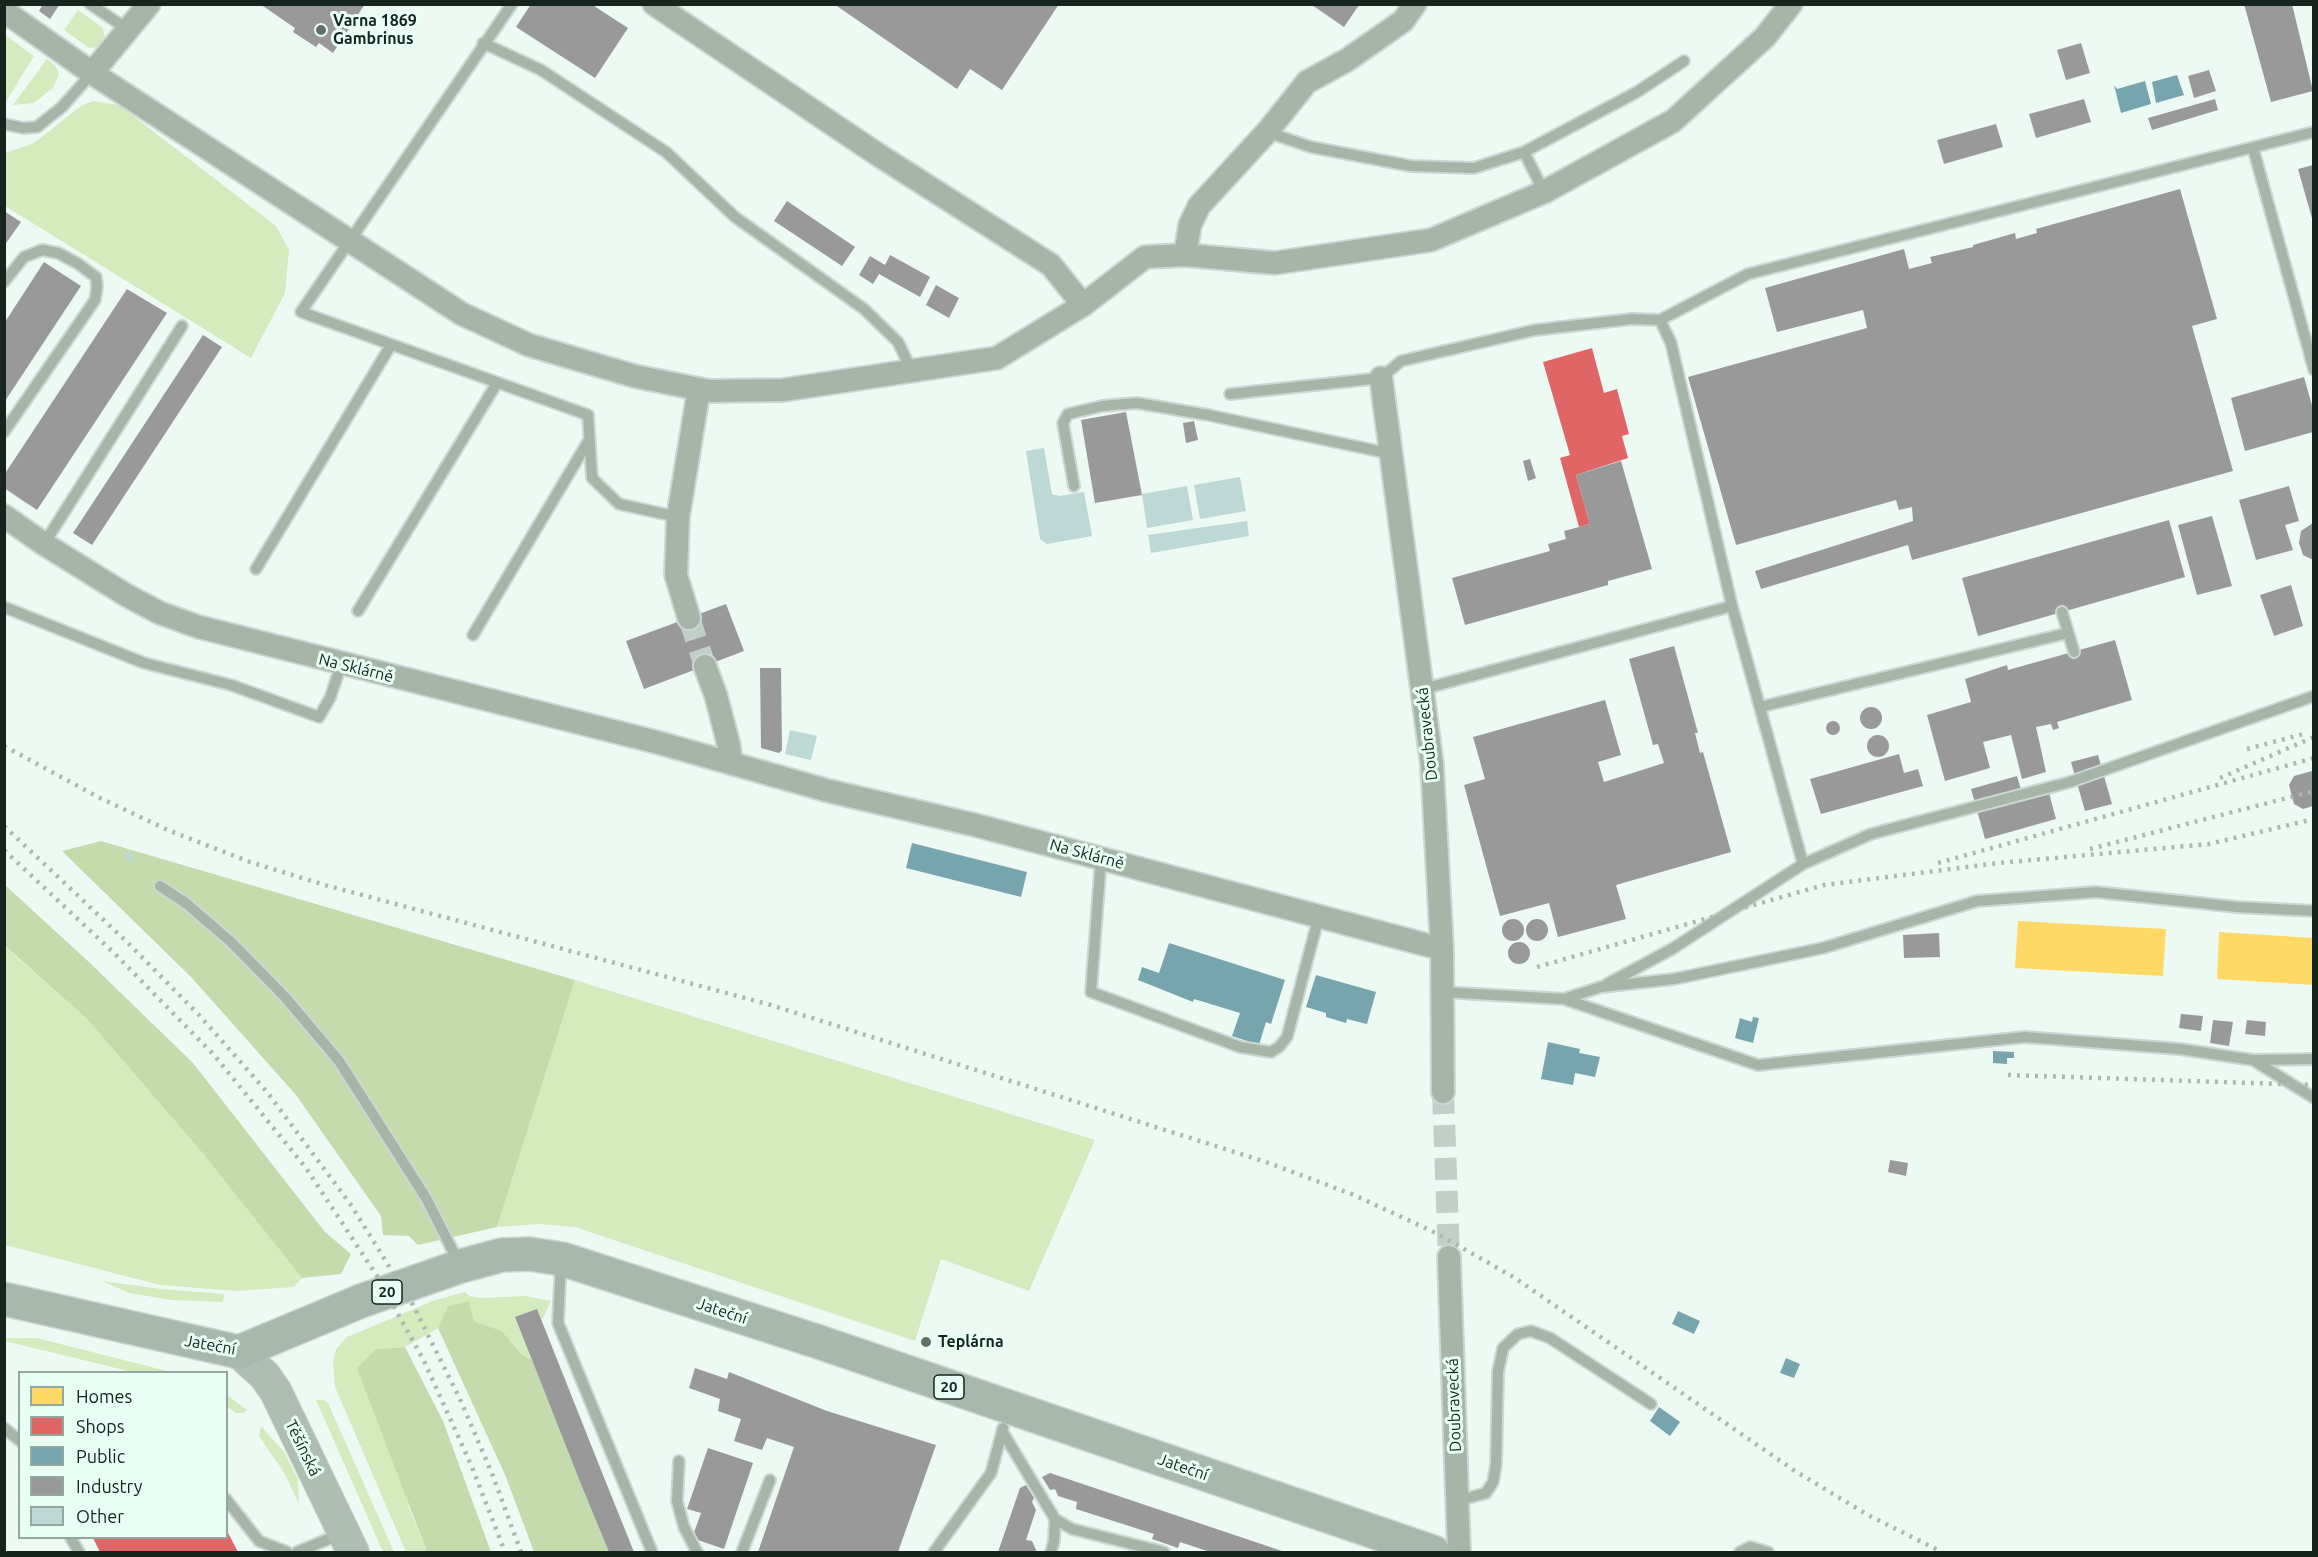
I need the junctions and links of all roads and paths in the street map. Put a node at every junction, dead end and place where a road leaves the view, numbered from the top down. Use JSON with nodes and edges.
{"nodes":[{"id":1,"x":90,"y":4,"type":"edge"},
{"id":2,"x":149,"y":4,"type":"edge"},
{"id":3,"x":512,"y":4,"type":"edge"},
{"id":4,"x":654,"y":4,"type":"edge"},
{"id":5,"x":1415,"y":4,"type":"edge"},
{"id":6,"x":1791,"y":4,"type":"edge"},
{"id":7,"x":4,"y":11,"type":"edge"},
{"id":8,"x":130,"y":31,"type":"junction"},
{"id":9,"x":483,"y":43,"type":"junction"},
{"id":10,"x":1684,"y":61,"type":"dead end"},
{"id":11,"x":92,"y":73,"type":"junction"},
{"id":12,"x":4,"y":124,"type":"edge"},
{"id":13,"x":1267,"y":132,"type":"junction"},
{"id":14,"x":2313,"y":132,"type":"edge"},
{"id":15,"x":2253,"y":148,"type":"junction"},
{"id":16,"x":1524,"y":152,"type":"junction"},
{"id":17,"x":1544,"y":192,"type":"junction"},
{"id":18,"x":351,"y":241,"type":"junction"},
{"id":19,"x":1185,"y":255,"type":"junction"},
{"id":20,"x":4,"y":282,"type":"edge"},
{"id":21,"x":1083,"y":305,"type":"junction"},
{"id":22,"x":1660,"y":320,"type":"junction"},
{"id":23,"x":182,"y":326,"type":"dead end"},
{"id":24,"x":391,"y":345,"type":"junction"},
{"id":25,"x":2313,"y":370,"type":"edge"},
{"id":26,"x":912,"y":371,"type":"junction"},
{"id":27,"x":1381,"y":378,"type":"junction"},
{"id":28,"x":497,"y":383,"type":"junction"},
{"id":29,"x":699,"y":390,"type":"junction"},
{"id":30,"x":1230,"y":394,"type":"dead end"},
{"id":31,"x":4,"y":432,"type":"edge"},
{"id":32,"x":590,"y":440,"type":"junction"},
{"id":33,"x":1392,"y":454,"type":"junction"},
{"id":34,"x":1074,"y":486,"type":"dead end"},
{"id":35,"x":4,"y":516,"type":"edge"},
{"id":36,"x":678,"y":517,"type":"junction"},
{"id":37,"x":44,"y":544,"type":"junction"},
{"id":38,"x":255,"y":569,"type":"dead end"},
{"id":39,"x":1732,"y":606,"type":"junction"},
{"id":40,"x":4,"y":607,"type":"edge"},
{"id":41,"x":358,"y":611,"type":"dead end"},
{"id":42,"x":2062,"y":612,"type":"dead end"},
{"id":43,"x":689,"y":618,"type":"tunnel mouth"},
{"id":44,"x":2068,"y":633,"type":"junction"},
{"id":45,"x":473,"y":634,"type":"dead end"},
{"id":46,"x":2074,"y":652,"type":"dead end"},
{"id":47,"x":341,"y":665,"type":"junction"},
{"id":48,"x":705,"y":666,"type":"tunnel mouth"},
{"id":49,"x":1422,"y":689,"type":"junction"},
{"id":50,"x":2313,"y":696,"type":"edge"},
{"id":51,"x":1760,"y":707,"type":"junction"},
{"id":52,"x":731,"y":763,"type":"junction"},
{"id":53,"x":1101,"y":858,"type":"junction"},
{"id":54,"x":1803,"y":864,"type":"junction"},
{"id":55,"x":160,"y":886,"type":"dead end"},
{"id":56,"x":2313,"y":911,"type":"edge"},
{"id":57,"x":1319,"y":916,"type":"junction"},
{"id":58,"x":1442,"y":949,"type":"junction"},
{"id":59,"x":1601,"y":987,"type":"junction"},
{"id":60,"x":1442,"y":992,"type":"junction"},
{"id":61,"x":1564,"y":999,"type":"junction"},
{"id":62,"x":2313,"y":1059,"type":"edge"},
{"id":63,"x":2253,"y":1060,"type":"junction"},
{"id":64,"x":1443,"y":1092,"type":"tunnel mouth"},
{"id":65,"x":2313,"y":1098,"type":"edge"},
{"id":66,"x":1449,"y":1257,"type":"tunnel mouth"},
{"id":67,"x":562,"y":1258,"type":"junction"},
{"id":68,"x":460,"y":1266,"type":"junction"},
{"id":69,"x":4,"y":1299,"type":"edge"},
{"id":70,"x":239,"y":1352,"type":"junction"},
{"id":71,"x":1651,"y":1404,"type":"dead end"},
{"id":72,"x":1005,"y":1419,"type":"junction"},
{"id":73,"x":4,"y":1428,"type":"edge"},
{"id":74,"x":18,"y":1440,"type":"edge"},
{"id":75,"x":679,"y":1461,"type":"dead end"},
{"id":76,"x":770,"y":1480,"type":"dead end"},
{"id":77,"x":1457,"y":1501,"type":"junction"},
{"id":78,"x":228,"y":1502,"type":"edge"},
{"id":79,"x":1055,"y":1519,"type":"junction"},
{"id":80,"x":349,"y":1542,"type":"edge"},
{"id":81,"x":287,"y":1552,"type":"edge"},
{"id":82,"x":297,"y":1552,"type":"edge"},
{"id":83,"x":652,"y":1552,"type":"edge"},
{"id":84,"x":697,"y":1552,"type":"edge"},
{"id":85,"x":742,"y":1552,"type":"edge"},
{"id":86,"x":934,"y":1552,"type":"edge"},
{"id":87,"x":1051,"y":1552,"type":"edge"},
{"id":88,"x":1164,"y":1552,"type":"edge"},
{"id":89,"x":1433,"y":1552,"type":"edge"},
{"id":90,"x":1459,"y":1552,"type":"edge"},
{"id":91,"x":1740,"y":1552,"type":"edge"},
{"id":92,"x":1768,"y":1552,"type":"edge"}],
"edges":[{"from":1,"to":8,"type":"lane"},
{"from":2,"to":8,"type":"street"},
{"from":3,"to":9,"type":"lane"},
{"from":4,"to":21,"type":"street"},
{"from":5,"to":13,"type":"street"},
{"from":6,"to":17,"type":"street"},
{"from":7,"to":11,"type":"street"},
{"from":8,"to":11,"type":"street"},
{"from":9,"to":18,"type":"lane"},
{"from":9,"to":26,"type":"lane"},
{"from":10,"to":16,"type":"lane"},
{"from":11,"to":12,"type":"lane"},
{"from":11,"to":18,"type":"street"},
{"from":13,"to":16,"type":"lane"},
{"from":13,"to":19,"type":"street"},
{"from":14,"to":15,"type":"lane"},
{"from":15,"to":22,"type":"lane"},
{"from":15,"to":25,"type":"lane"},
{"from":16,"to":17,"type":"lane"},
{"from":17,"to":19,"type":"street"},
{"from":18,"to":24,"type":"lane"},
{"from":18,"to":29,"type":"street"},
{"from":19,"to":21,"type":"street"},
{"from":20,"to":31,"type":"lane"},
{"from":21,"to":26,"type":"street"},
{"from":22,"to":27,"type":"lane"},
{"from":22,"to":39,"type":"lane"},
{"from":23,"to":37,"type":"lane"},
{"from":24,"to":28,"type":"lane"},
{"from":24,"to":38,"type":"lane"},
{"from":26,"to":29,"type":"street"},
{"from":27,"to":30,"type":"lane"},
{"from":27,"to":33,"type":"street","name":"Doubravecká"},
{"from":28,"to":32,"type":"lane"},
{"from":28,"to":41,"type":"lane"},
{"from":29,"to":36,"type":"street"},
{"from":32,"to":36,"type":"lane"},
{"from":32,"to":45,"type":"lane"},
{"from":33,"to":34,"type":"lane"},
{"from":33,"to":49,"type":"street","name":"Doubravecká"},
{"from":35,"to":37,"type":"street","name":"Na Sklárně"},
{"from":36,"to":43,"type":"street"},
{"from":37,"to":47,"type":"street","name":"Na Sklárně"},
{"from":39,"to":49,"type":"lane"},
{"from":39,"to":51,"type":"lane"},
{"from":40,"to":47,"type":"lane"},
{"from":42,"to":44,"type":"lane"},
{"from":44,"to":46,"type":"lane"},
{"from":44,"to":51,"type":"lane"},
{"from":47,"to":52,"type":"street","name":"Na Sklárně"},
{"from":48,"to":52,"type":"street"},
{"from":49,"to":58,"type":"street","name":"Doubravecká"},
{"from":50,"to":54,"type":"lane"},
{"from":51,"to":54,"type":"lane"},
{"from":52,"to":53,"type":"street","name":"Na Sklárně"},
{"from":53,"to":57,"type":"street","name":"Na Sklárně"},
{"from":53,"to":57,"type":"lane"},
{"from":54,"to":59,"type":"lane"},
{"from":55,"to":68,"type":"lane"},
{"from":56,"to":59,"type":"lane"},
{"from":57,"to":58,"type":"street","name":"Na Sklárně"},
{"from":58,"to":60,"type":"street","name":"Doubravecká"},
{"from":59,"to":61,"type":"lane"},
{"from":60,"to":61,"type":"lane"},
{"from":60,"to":64,"type":"street","name":"Doubravecká"},
{"from":61,"to":63,"type":"lane"},
{"from":62,"to":63,"type":"lane"},
{"from":63,"to":65,"type":"lane"},
{"from":66,"to":77,"type":"street","name":"Doubravecká"},
{"from":67,"to":68,"type":"main road","name":"Jateční","number":"20"},
{"from":67,"to":72,"type":"main road","name":"Jateční","number":"20"},
{"from":67,"to":83,"type":"lane"},
{"from":68,"to":70,"type":"main road","name":"Jateční","number":"20"},
{"from":69,"to":70,"type":"main road","name":"Jateční"},
{"from":70,"to":80,"type":"street","name":"Těšínská"},
{"from":71,"to":77,"type":"lane"},
{"from":72,"to":79,"type":"lane"},
{"from":72,"to":86,"type":"lane"},
{"from":72,"to":89,"type":"main road","name":"Jateční","number":"20"},
{"from":73,"to":74,"type":"lane"},
{"from":75,"to":84,"type":"lane"},
{"from":76,"to":85,"type":"lane"},
{"from":77,"to":90,"type":"street","name":"Doubravecká"},
{"from":78,"to":81,"type":"lane"},
{"from":79,"to":87,"type":"lane"},
{"from":79,"to":88,"type":"lane"},
{"from":80,"to":82,"type":"lane"},
{"from":91,"to":92,"type":"lane"}]}
